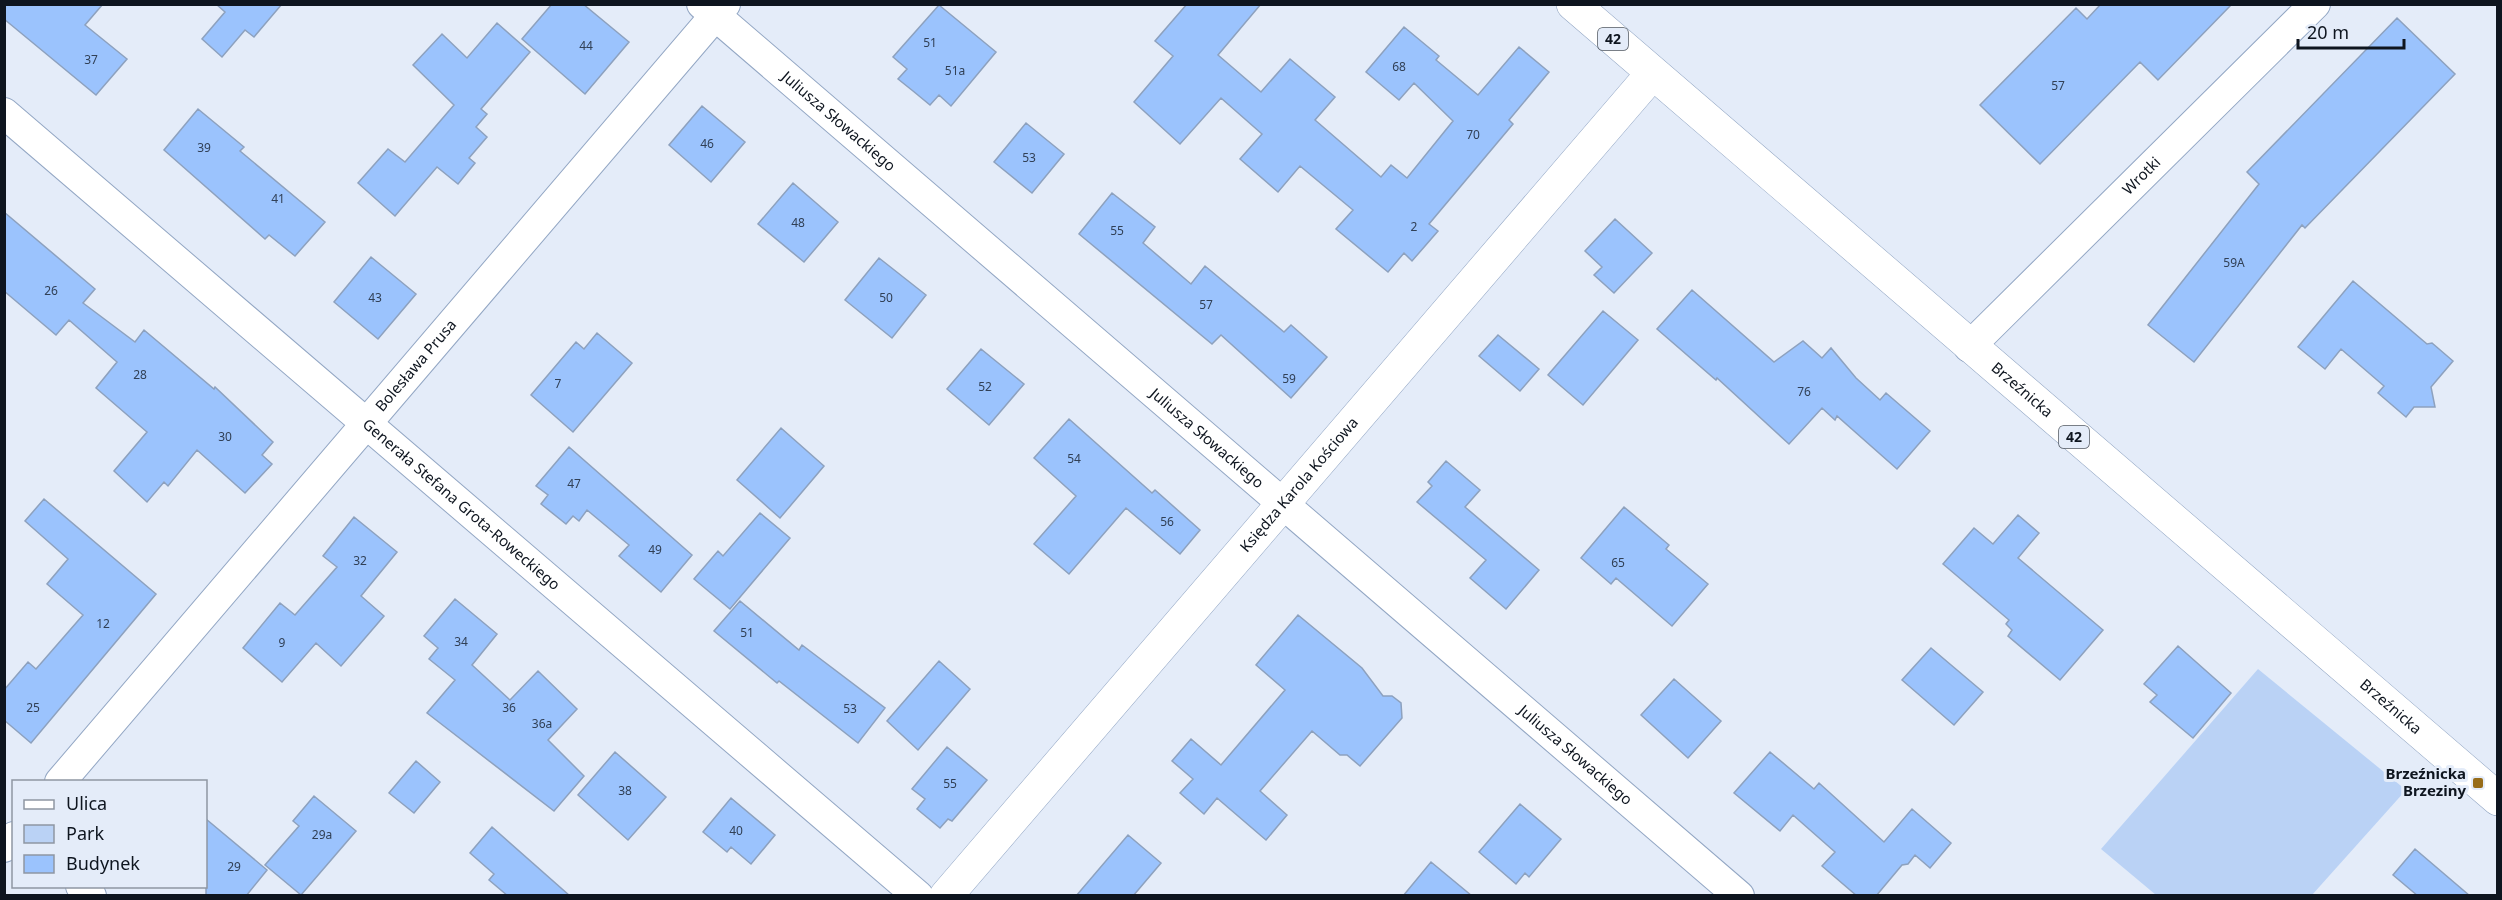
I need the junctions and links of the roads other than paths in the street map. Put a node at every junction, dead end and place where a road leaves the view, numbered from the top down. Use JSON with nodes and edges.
{"nodes":[{"id":1,"x":1573,"y":4,"type":"edge"},
{"id":2,"x":2315,"y":4,"type":"edge"},
{"id":3,"x":714,"y":8,"type":"edge"},
{"id":4,"x":1652,"y":74,"type":"junction"},
{"id":5,"x":4,"y":113,"type":"edge"},
{"id":6,"x":1969,"y":347,"type":"junction"},
{"id":7,"x":367,"y":422,"type":"junction"},
{"id":8,"x":1282,"y":504,"type":"junction"},
{"id":9,"x":62,"y":780,"type":"edge"},
{"id":10,"x":2498,"y":799,"type":"edge"},
{"id":11,"x":918,"y":896,"type":"edge"},
{"id":12,"x":946,"y":896,"type":"edge"},
{"id":13,"x":1739,"y":896,"type":"edge"}],
"edges":[{"from":1,"to":4,"type":"main road","name":"Brzeźnicka","number":"42"},
{"from":2,"to":6,"type":"street","name":"Wrotki"},
{"from":3,"to":7,"type":"street","name":"Bolesława Prusa"},
{"from":3,"to":8,"type":"street","name":"Juliusza Słowackiego"},
{"from":4,"to":6,"type":"main road","name":"Brzeźnicka","number":"42"},
{"from":4,"to":8,"type":"main road","name":"Księdza Karola Kościowa"},
{"from":5,"to":7,"type":"street","name":"Generała Stefana Grota-Roweckiego"},
{"from":6,"to":10,"type":"main road","name":"Brzeźnicka","number":"42"},
{"from":7,"to":9,"type":"street","name":"Bolesława Prusa"},
{"from":7,"to":11,"type":"street","name":"Generała Stefana Grota-Roweckiego"},
{"from":8,"to":12,"type":"main road","name":"Księdza Karola Kościowa"},
{"from":8,"to":13,"type":"street","name":"Juliusza Słowackiego"}]}
